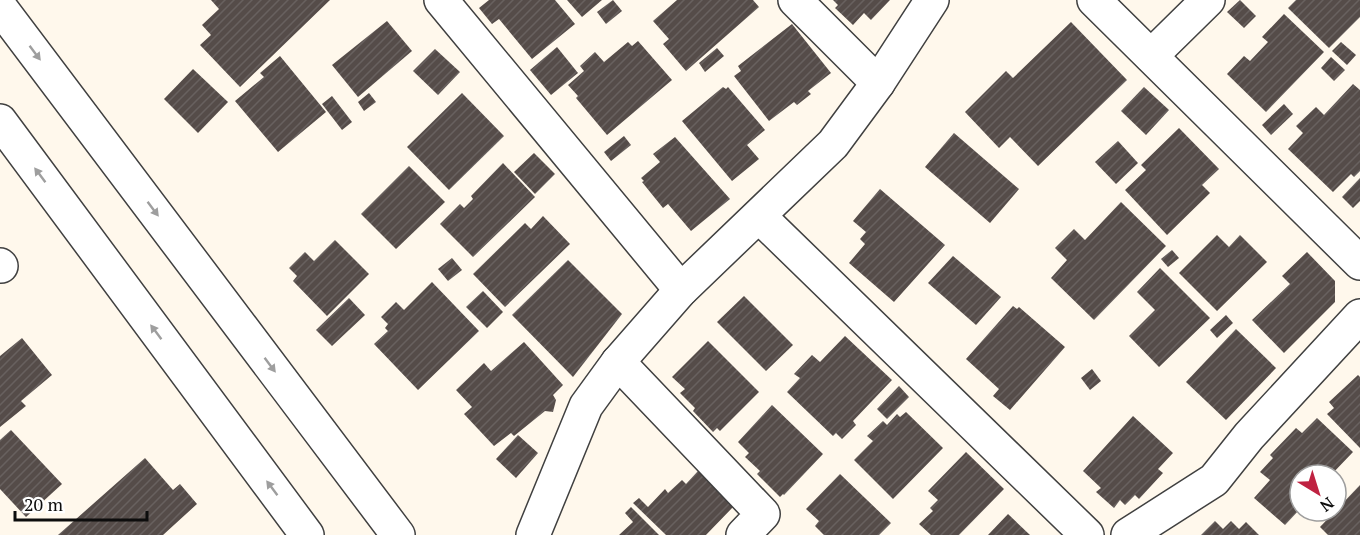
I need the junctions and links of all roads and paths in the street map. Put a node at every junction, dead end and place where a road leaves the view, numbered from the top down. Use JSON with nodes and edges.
{"nodes":[{"id":1,"x":441,"y":0,"type":"edge"},
{"id":2,"x":795,"y":0,"type":"edge"},
{"id":3,"x":932,"y":0,"type":"edge"},
{"id":4,"x":1094,"y":0,"type":"edge"},
{"id":5,"x":1208,"y":0,"type":"edge"},
{"id":6,"x":0,"y":7,"type":"edge"},
{"id":7,"x":1151,"y":56,"type":"junction"},
{"id":8,"x":878,"y":83,"type":"junction"},
{"id":9,"x":0,"y":122,"type":"edge"},
{"id":10,"x":759,"y":216,"type":"junction"},
{"id":11,"x":1360,"y":263,"type":"edge"},
{"id":12,"x":681,"y":290,"type":"junction"},
{"id":13,"x":1360,"y":316,"type":"edge"},
{"id":14,"x":618,"y":362,"type":"junction"},
{"id":15,"x":307,"y":535,"type":"edge"},
{"id":16,"x":398,"y":535,"type":"edge"},
{"id":17,"x":533,"y":535,"type":"edge"},
{"id":18,"x":743,"y":535,"type":"edge"},
{"id":19,"x":1087,"y":535,"type":"edge"},
{"id":20,"x":1128,"y":535,"type":"edge"}],
"edges":[{"from":1,"to":12,"type":"street"},
{"from":2,"to":8,"type":"street"},
{"from":3,"to":8,"type":"street"},
{"from":4,"to":7,"type":"street"},
{"from":5,"to":7,"type":"street"},
{"from":6,"to":16,"type":"street","one_way":true},
{"from":7,"to":11,"type":"street"},
{"from":8,"to":10,"type":"street"},
{"from":15,"to":9,"type":"street","one_way":true},
{"from":10,"to":12,"type":"street"},
{"from":10,"to":19,"type":"street"},
{"from":12,"to":14,"type":"street"},
{"from":13,"to":20,"type":"street"},
{"from":14,"to":17,"type":"street"},
{"from":14,"to":18,"type":"street"}]}
